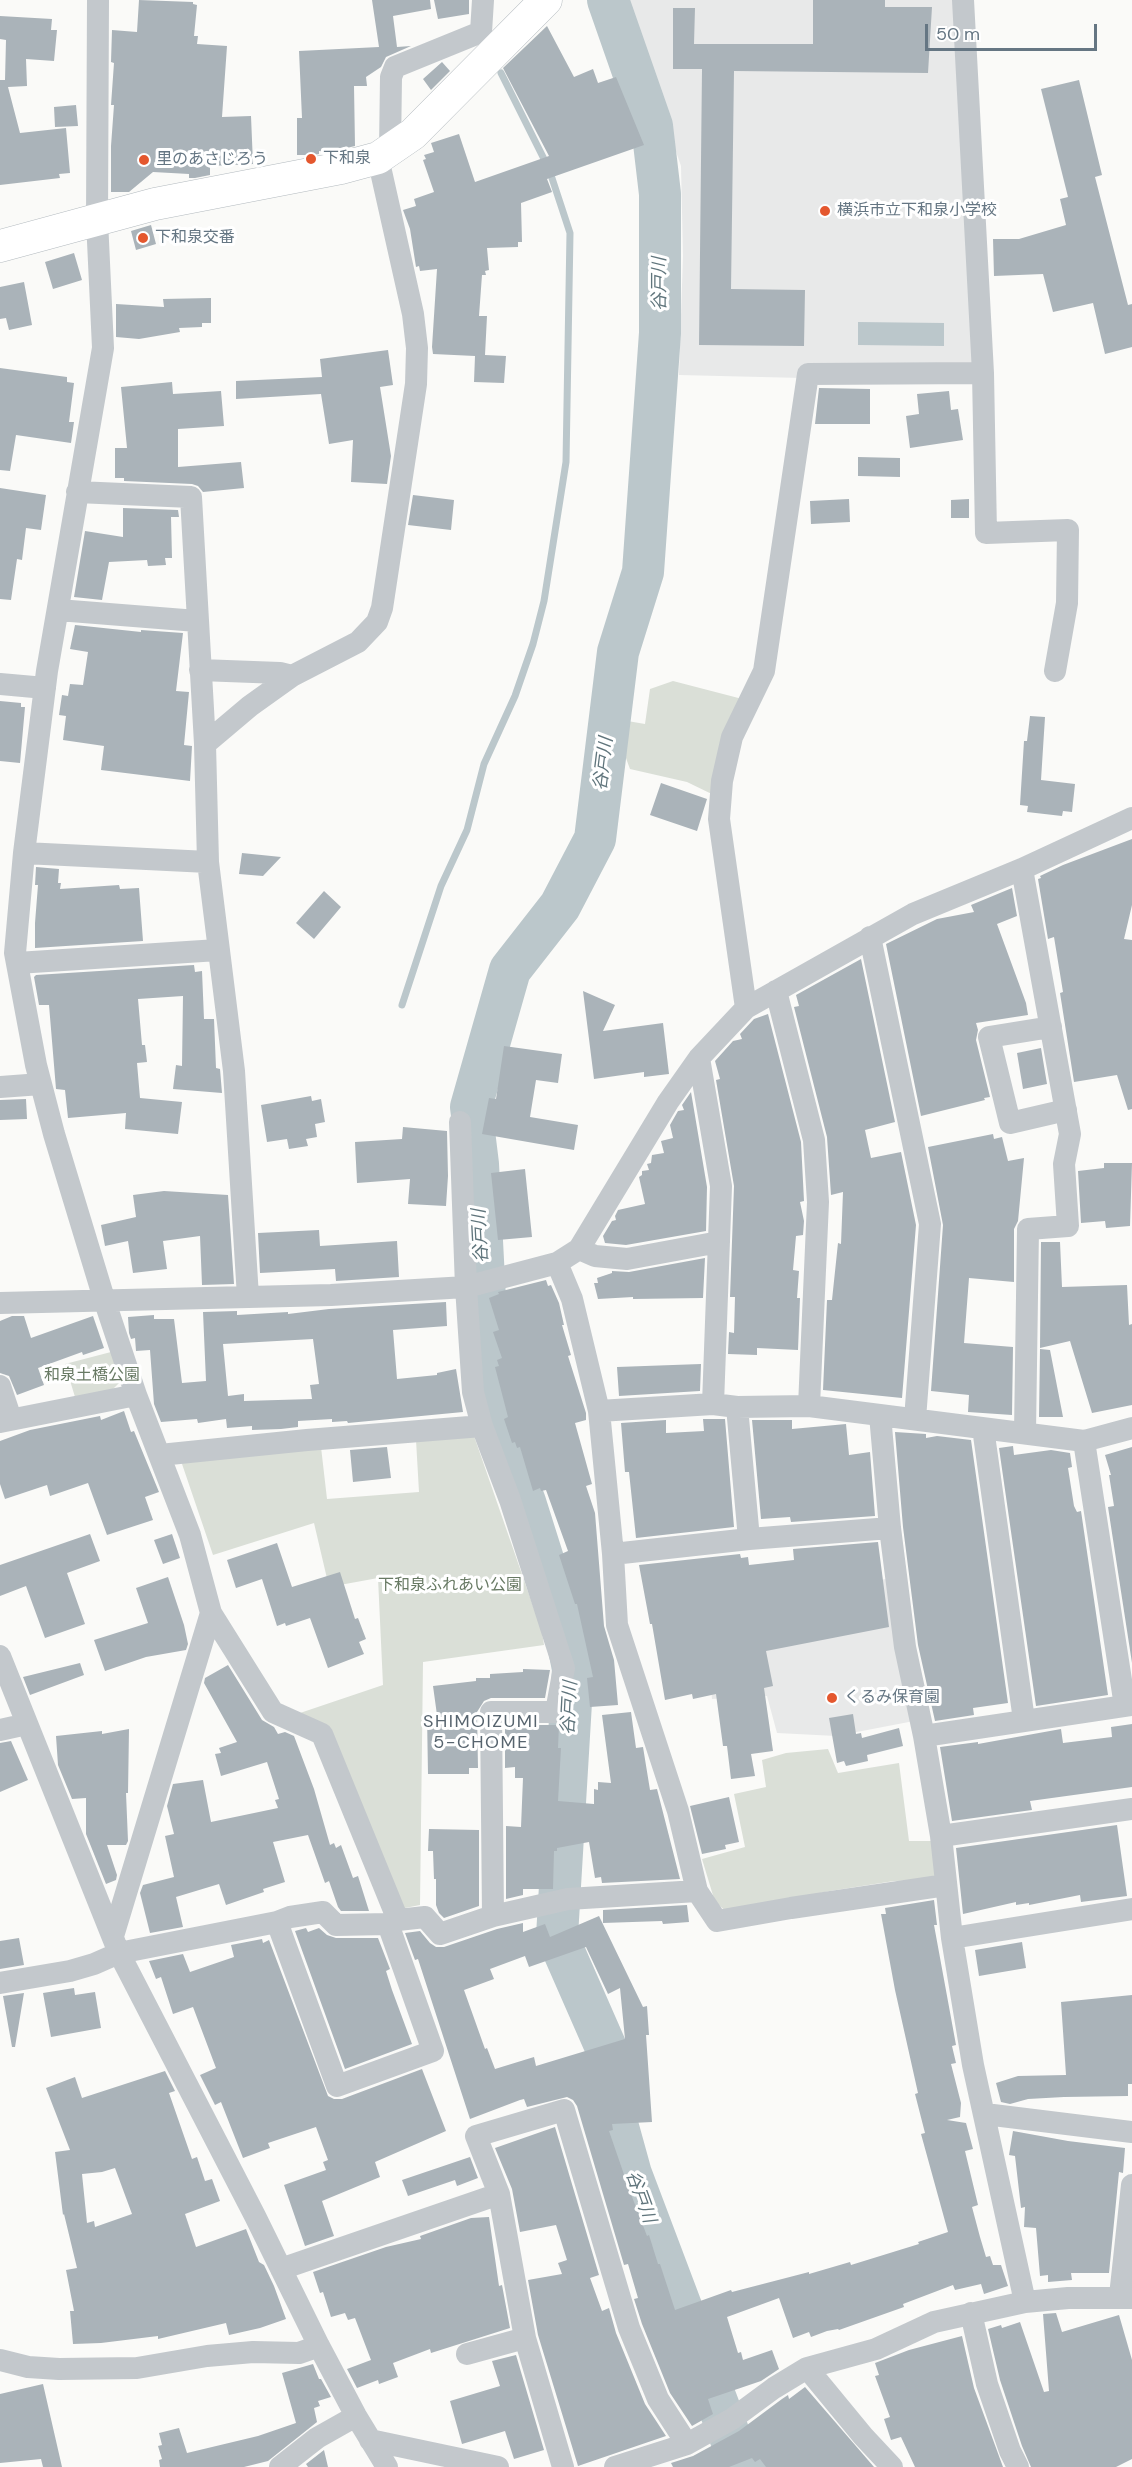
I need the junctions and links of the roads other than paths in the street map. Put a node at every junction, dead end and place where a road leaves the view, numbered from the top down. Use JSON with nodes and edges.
{"nodes":[{"id":1,"x":98,"y":0,"type":"edge"},
{"id":2,"x":483,"y":0,"type":"edge"},
{"id":3,"x":546,"y":0,"type":"edge"},
{"id":4,"x":963,"y":0,"type":"edge"},
{"id":5,"x":384,"y":154,"type":"junction"},
{"id":6,"x":97,"y":220,"type":"junction"},
{"id":7,"x":0,"y":246,"type":"edge"},
{"id":8,"x":983,"y":373,"type":"junction"},
{"id":9,"x":76,"y":492,"type":"junction"},
{"id":10,"x":58,"y":610,"type":"junction"},
{"id":11,"x":197,"y":621,"type":"junction"},
{"id":12,"x":200,"y":669,"type":"junction"},
{"id":13,"x":1055,"y":671,"type":"dead end"},
{"id":14,"x":292,"y":676,"type":"junction"},
{"id":15,"x":0,"y":684,"type":"edge"},
{"id":16,"x":45,"y":688,"type":"junction"},
{"id":17,"x":205,"y":744,"type":"junction"},
{"id":18,"x":1132,"y":818,"type":"edge"},
{"id":19,"x":24,"y":853,"type":"junction"},
{"id":20,"x":208,"y":862,"type":"junction"},
{"id":21,"x":1022,"y":869,"type":"junction"},
{"id":22,"x":870,"y":938,"type":"junction"},
{"id":23,"x":218,"y":950,"type":"junction"},
{"id":24,"x":17,"y":963,"type":"junction"},
{"id":25,"x":776,"y":991,"type":"junction"},
{"id":26,"x":746,"y":1008,"type":"junction"},
{"id":27,"x":1051,"y":1027,"type":"junction"},
{"id":28,"x":699,"y":1058,"type":"junction"},
{"id":29,"x":41,"y":1084,"type":"junction"},
{"id":30,"x":0,"y":1087,"type":"edge"},
{"id":31,"x":1066,"y":1110,"type":"junction"},
{"id":32,"x":460,"y":1122,"type":"dead end"},
{"id":33,"x":719,"y":1242,"type":"junction"},
{"id":34,"x":579,"y":1249,"type":"junction"},
{"id":35,"x":557,"y":1263,"type":"junction"},
{"id":36,"x":477,"y":1284,"type":"junction"},
{"id":37,"x":248,"y":1297,"type":"junction"},
{"id":38,"x":105,"y":1302,"type":"junction"},
{"id":39,"x":0,"y":1303,"type":"edge"},
{"id":40,"x":0,"y":1386,"type":"edge"},
{"id":41,"x":136,"y":1395,"type":"junction"},
{"id":42,"x":713,"y":1404,"type":"junction"},
{"id":43,"x":809,"y":1406,"type":"junction"},
{"id":44,"x":737,"y":1407,"type":"junction"},
{"id":45,"x":599,"y":1411,"type":"junction"},
{"id":46,"x":880,"y":1414,"type":"junction"},
{"id":47,"x":915,"y":1419,"type":"junction"},
{"id":48,"x":5,"y":1421,"type":"edge"},
{"id":49,"x":482,"y":1426,"type":"junction"},
{"id":50,"x":982,"y":1428,"type":"junction"},
{"id":51,"x":1132,"y":1428,"type":"edge"},
{"id":52,"x":1025,"y":1432,"type":"junction"},
{"id":53,"x":1084,"y":1441,"type":"junction"},
{"id":54,"x":160,"y":1455,"type":"junction"},
{"id":55,"x":890,"y":1528,"type":"junction"},
{"id":56,"x":749,"y":1539,"type":"junction"},
{"id":57,"x":613,"y":1554,"type":"junction"},
{"id":58,"x":211,"y":1613,"type":"junction"},
{"id":59,"x":0,"y":1656,"type":"edge"},
{"id":60,"x":1128,"y":1706,"type":"edge"},
{"id":61,"x":1024,"y":1720,"type":"junction"},
{"id":62,"x":27,"y":1724,"type":"junction"},
{"id":63,"x":0,"y":1730,"type":"edge"},
{"id":64,"x":924,"y":1736,"type":"junction"},
{"id":65,"x":1131,"y":1814,"type":"edge"},
{"id":66,"x":941,"y":1836,"type":"junction"},
{"id":67,"x":946,"y":1885,"type":"junction"},
{"id":68,"x":697,"y":1891,"type":"junction"},
{"id":69,"x":1132,"y":1909,"type":"edge"},
{"id":70,"x":493,"y":1916,"type":"junction"},
{"id":71,"x":277,"y":1922,"type":"junction"},
{"id":72,"x":393,"y":1922,"type":"junction"},
{"id":73,"x":952,"y":1938,"type":"junction"},
{"id":74,"x":116,"y":1945,"type":"junction"},
{"id":75,"x":0,"y":1983,"type":"edge"},
{"id":76,"x":985,"y":2114,"type":"junction"},
{"id":77,"x":1132,"y":2132,"type":"edge"},
{"id":78,"x":1132,"y":2185,"type":"edge"},
{"id":79,"x":499,"y":2194,"type":"junction"},
{"id":80,"x":281,"y":2269,"type":"junction"},
{"id":81,"x":1126,"y":2297,"type":"edge"},
{"id":82,"x":1025,"y":2302,"type":"junction"},
{"id":83,"x":971,"y":2313,"type":"junction"},
{"id":84,"x":525,"y":2338,"type":"junction"},
{"id":85,"x":319,"y":2346,"type":"junction"},
{"id":86,"x":466,"y":2354,"type":"dead end"},
{"id":87,"x":0,"y":2360,"type":"edge"},
{"id":88,"x":807,"y":2368,"type":"junction"},
{"id":89,"x":356,"y":2416,"type":"junction"},
{"id":90,"x":370,"y":2440,"type":"junction"},
{"id":91,"x":687,"y":2444,"type":"junction"},
{"id":92,"x":280,"y":2467,"type":"edge"},
{"id":93,"x":387,"y":2467,"type":"edge"},
{"id":94,"x":498,"y":2467,"type":"edge"},
{"id":95,"x":563,"y":2467,"type":"edge"},
{"id":96,"x":615,"y":2467,"type":"edge"},
{"id":97,"x":892,"y":2467,"type":"edge"},
{"id":98,"x":1018,"y":2467,"type":"edge"}],
"edges":[{"from":1,"to":6,"type":"street"},
{"from":2,"to":5,"type":"street"},
{"from":3,"to":5,"type":"street"},
{"from":4,"to":8,"type":"street"},
{"from":5,"to":6,"type":"street"},
{"from":5,"to":14,"type":"street"},
{"from":6,"to":7,"type":"street"},
{"from":6,"to":9,"type":"street"},
{"from":8,"to":13,"type":"street"},
{"from":8,"to":26,"type":"street"},
{"from":9,"to":10,"type":"street"},
{"from":9,"to":11,"type":"street"},
{"from":10,"to":11,"type":"street"},
{"from":10,"to":16,"type":"street"},
{"from":11,"to":12,"type":"street"},
{"from":12,"to":14,"type":"street"},
{"from":12,"to":17,"type":"street"},
{"from":14,"to":17,"type":"street"},
{"from":15,"to":16,"type":"street"},
{"from":16,"to":19,"type":"street"},
{"from":17,"to":20,"type":"street"},
{"from":18,"to":21,"type":"street"},
{"from":19,"to":20,"type":"street"},
{"from":19,"to":24,"type":"street"},
{"from":20,"to":23,"type":"street"},
{"from":21,"to":22,"type":"street"},
{"from":21,"to":27,"type":"street"},
{"from":22,"to":25,"type":"street"},
{"from":22,"to":47,"type":"street"},
{"from":23,"to":24,"type":"street"},
{"from":23,"to":37,"type":"street"},
{"from":24,"to":29,"type":"street"},
{"from":25,"to":26,"type":"street"},
{"from":25,"to":43,"type":"street"},
{"from":26,"to":28,"type":"street"},
{"from":27,"to":31,"type":"street"},
{"from":27,"to":31,"type":"street"},
{"from":28,"to":33,"type":"street"},
{"from":28,"to":34,"type":"street"},
{"from":29,"to":30,"type":"street"},
{"from":29,"to":38,"type":"street"},
{"from":31,"to":52,"type":"street"},
{"from":32,"to":36,"type":"street"},
{"from":33,"to":34,"type":"street"},
{"from":33,"to":42,"type":"street"},
{"from":34,"to":35,"type":"street"},
{"from":35,"to":36,"type":"street"},
{"from":35,"to":45,"type":"street"},
{"from":36,"to":37,"type":"street"},
{"from":36,"to":49,"type":"street"},
{"from":37,"to":38,"type":"street"},
{"from":38,"to":39,"type":"street"},
{"from":38,"to":41,"type":"street"},
{"from":40,"to":48,"type":"street"},
{"from":41,"to":48,"type":"street"},
{"from":41,"to":54,"type":"street"},
{"from":42,"to":44,"type":"street"},
{"from":42,"to":45,"type":"street"},
{"from":43,"to":44,"type":"street"},
{"from":43,"to":46,"type":"street"},
{"from":44,"to":56,"type":"street"},
{"from":45,"to":57,"type":"street"},
{"from":46,"to":47,"type":"street"},
{"from":46,"to":55,"type":"street"},
{"from":47,"to":50,"type":"street"},
{"from":49,"to":54,"type":"street"},
{"from":49,"to":70,"type":"street"},
{"from":50,"to":52,"type":"street"},
{"from":50,"to":61,"type":"street"},
{"from":51,"to":53,"type":"street"},
{"from":52,"to":53,"type":"street"},
{"from":53,"to":60,"type":"street"},
{"from":54,"to":58,"type":"street"},
{"from":55,"to":56,"type":"street"},
{"from":55,"to":64,"type":"street"},
{"from":56,"to":57,"type":"street"},
{"from":57,"to":68,"type":"street"},
{"from":58,"to":72,"type":"street"},
{"from":58,"to":74,"type":"street"},
{"from":59,"to":62,"type":"street"},
{"from":60,"to":61,"type":"street"},
{"from":61,"to":64,"type":"street"},
{"from":62,"to":63,"type":"street"},
{"from":62,"to":74,"type":"street"},
{"from":64,"to":66,"type":"street"},
{"from":65,"to":66,"type":"street"},
{"from":66,"to":67,"type":"street"},
{"from":67,"to":68,"type":"street"},
{"from":67,"to":73,"type":"street"},
{"from":68,"to":70,"type":"street"},
{"from":69,"to":73,"type":"street"},
{"from":70,"to":72,"type":"street"},
{"from":71,"to":72,"type":"street"},
{"from":71,"to":72,"type":"street"},
{"from":71,"to":74,"type":"street"},
{"from":73,"to":76,"type":"street"},
{"from":74,"to":75,"type":"street"},
{"from":74,"to":80,"type":"street"},
{"from":76,"to":77,"type":"street"},
{"from":76,"to":82,"type":"street"},
{"from":78,"to":81,"type":"street"},
{"from":79,"to":80,"type":"street"},
{"from":79,"to":84,"type":"street"},
{"from":79,"to":91,"type":"street"},
{"from":80,"to":85,"type":"street"},
{"from":81,"to":82,"type":"street"},
{"from":82,"to":83,"type":"street"},
{"from":83,"to":88,"type":"street"},
{"from":83,"to":98,"type":"street"},
{"from":84,"to":86,"type":"street"},
{"from":84,"to":95,"type":"street"},
{"from":85,"to":87,"type":"street"},
{"from":85,"to":89,"type":"street"},
{"from":88,"to":91,"type":"street"},
{"from":88,"to":97,"type":"street"},
{"from":89,"to":90,"type":"street"},
{"from":89,"to":92,"type":"street"},
{"from":90,"to":93,"type":"street"},
{"from":90,"to":94,"type":"street"},
{"from":91,"to":96,"type":"street"}]}
